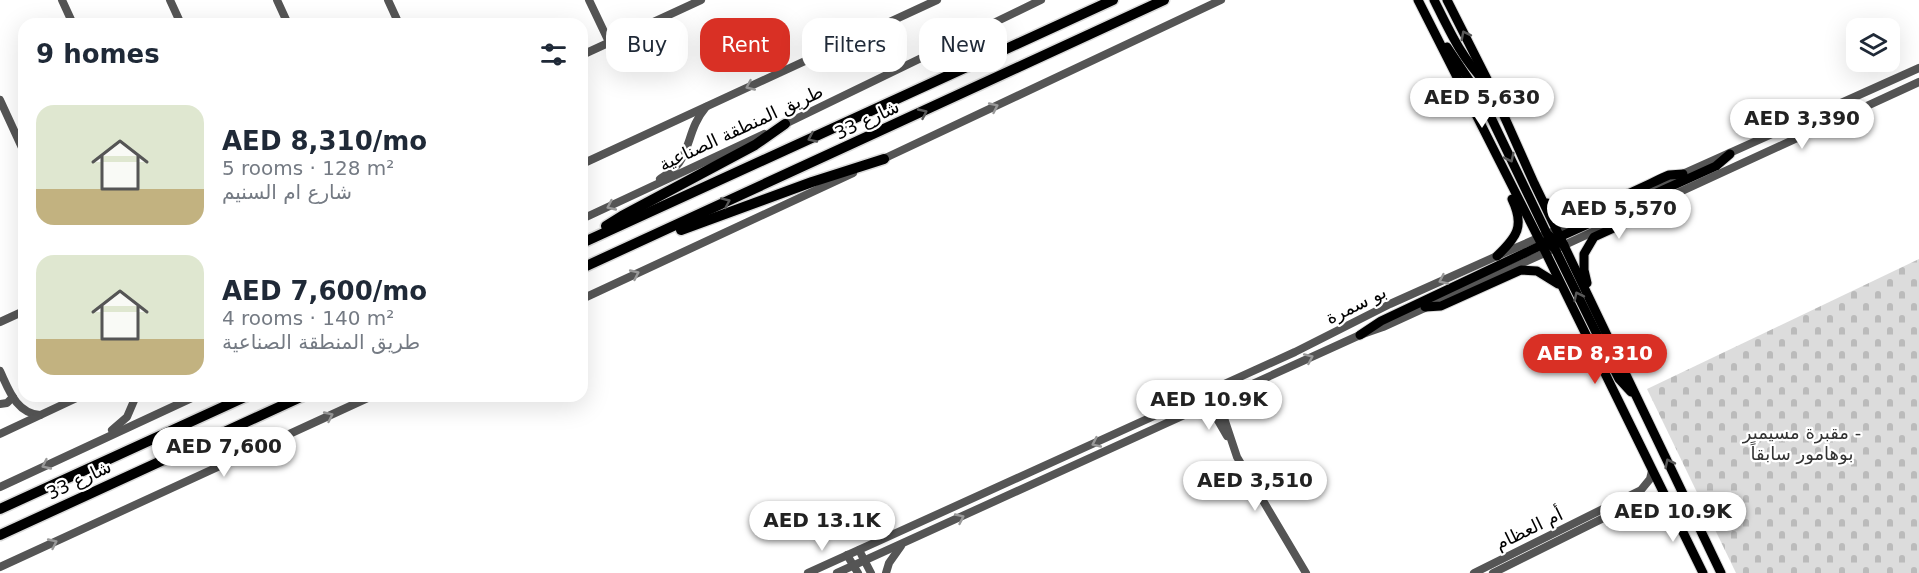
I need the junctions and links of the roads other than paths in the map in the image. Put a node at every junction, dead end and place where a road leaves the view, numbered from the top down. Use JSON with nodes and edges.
{"nodes":[{"id":1,"x":62,"y":0,"type":"edge"},
{"id":2,"x":170,"y":0,"type":"edge"},
{"id":3,"x":277,"y":0,"type":"edge"},
{"id":4,"x":388,"y":0,"type":"edge"},
{"id":5,"x":589,"y":0,"type":"edge"},
{"id":6,"x":701,"y":0,"type":"edge"},
{"id":7,"x":937,"y":0,"type":"edge"},
{"id":8,"x":1041,"y":0,"type":"edge"},
{"id":9,"x":1113,"y":0,"type":"edge"},
{"id":10,"x":1164,"y":0,"type":"edge"},
{"id":11,"x":1221,"y":0,"type":"edge"},
{"id":12,"x":1418,"y":0,"type":"edge"},
{"id":13,"x":1434,"y":0,"type":"edge"},
{"id":14,"x":1449,"y":2,"type":"edge"},
{"id":15,"x":70,"y":18,"type":"edge"},
{"id":16,"x":178,"y":18,"type":"edge"},
{"id":17,"x":285,"y":18,"type":"edge"},
{"id":18,"x":396,"y":18,"type":"edge"},
{"id":19,"x":662,"y":18,"type":"edge"},
{"id":20,"x":1427,"y":18,"type":"junction"},
{"id":21,"x":606,"y":36,"type":"edge"},
{"id":22,"x":606,"y":43,"type":"edge"},
{"id":23,"x":588,"y":52,"type":"edge"},
{"id":24,"x":1919,"y":68,"type":"edge"},
{"id":25,"x":1919,"y":82,"type":"edge"},
{"id":26,"x":1492,"y":89,"type":"junction"},
{"id":27,"x":0,"y":100,"type":"edge"},
{"id":28,"x":709,"y":104,"type":"junction"},
{"id":29,"x":785,"y":124,"type":"junction"},
{"id":30,"x":18,"y":139,"type":"edge"},
{"id":31,"x":1494,"y":150,"type":"junction"},
{"id":32,"x":1730,"y":154,"type":"junction"},
{"id":33,"x":884,"y":159,"type":"junction"},
{"id":34,"x":588,"y":161,"type":"edge"},
{"id":35,"x":1683,"y":174,"type":"junction"},
{"id":36,"x":1534,"y":183,"type":"junction"},
{"id":37,"x":639,"y":193,"type":"junction"},
{"id":38,"x":1674,"y":195,"type":"junction"},
{"id":39,"x":588,"y":216,"type":"edge"},
{"id":40,"x":588,"y":240,"type":"edge"},
{"id":41,"x":588,"y":240,"type":"edge"},
{"id":42,"x":1551,"y":241,"type":"junction"},
{"id":43,"x":635,"y":244,"type":"junction"},
{"id":44,"x":1497,"y":256,"type":"junction"},
{"id":45,"x":588,"y":265,"type":"edge"},
{"id":46,"x":1562,"y":287,"type":"junction"},
{"id":47,"x":588,"y":296,"type":"edge"},
{"id":48,"x":1592,"y":302,"type":"junction"},
{"id":49,"x":1425,"y":307,"type":"junction"},
{"id":50,"x":18,"y":314,"type":"edge"},
{"id":51,"x":0,"y":322,"type":"edge"},
{"id":52,"x":1360,"y":334,"type":"junction"},
{"id":53,"x":0,"y":371,"type":"edge"},
{"id":54,"x":1227,"y":395,"type":"junction"},
{"id":55,"x":13,"y":397,"type":"junction"},
{"id":56,"x":1639,"y":400,"type":"junction"},
{"id":57,"x":69,"y":402,"type":"edge"},
{"id":58,"x":134,"y":402,"type":"edge"},
{"id":59,"x":183,"y":402,"type":"edge"},
{"id":60,"x":234,"y":402,"type":"edge"},
{"id":61,"x":290,"y":402,"type":"edge"},
{"id":62,"x":359,"y":402,"type":"edge"},
{"id":63,"x":0,"y":404,"type":"edge"},
{"id":64,"x":1200,"y":408,"type":"junction"},
{"id":65,"x":42,"y":415,"type":"junction"},
{"id":66,"x":0,"y":434,"type":"edge"},
{"id":67,"x":1230,"y":439,"type":"junction"},
{"id":68,"x":87,"y":446,"type":"junction"},
{"id":69,"x":1652,"y":471,"type":"junction"},
{"id":70,"x":2,"y":486,"type":"edge"},
{"id":71,"x":1667,"y":501,"type":"junction"},
{"id":72,"x":0,"y":507,"type":"edge"},
{"id":73,"x":3,"y":534,"type":"edge"},
{"id":74,"x":906,"y":542,"type":"junction"},
{"id":75,"x":858,"y":550,"type":"junction"},
{"id":76,"x":847,"y":555,"type":"junction"},
{"id":77,"x":864,"y":561,"type":"junction"},
{"id":78,"x":0,"y":567,"type":"edge"},
{"id":79,"x":856,"y":569,"type":"edge"},
{"id":80,"x":808,"y":573,"type":"edge"},
{"id":81,"x":837,"y":573,"type":"edge"},
{"id":82,"x":871,"y":573,"type":"edge"},
{"id":83,"x":886,"y":573,"type":"edge"},
{"id":84,"x":1306,"y":573,"type":"edge"},
{"id":85,"x":1474,"y":573,"type":"edge"},
{"id":86,"x":1493,"y":573,"type":"edge"},
{"id":87,"x":1703,"y":573,"type":"edge"},
{"id":88,"x":1721,"y":573,"type":"edge"}],
"edges":[{"from":1,"to":15,"type":"street"},
{"from":2,"to":16,"type":"street"},
{"from":3,"to":17,"type":"street"},
{"from":4,"to":18,"type":"street"},
{"from":5,"to":21,"type":"street"},
{"from":6,"to":19,"type":"street"},
{"from":7,"to":28,"type":"street","name":"طريق المنطقة الصناعية","one_way":true},
{"from":8,"to":29,"type":"street","name":"طريق المنطقة الصناعية"},
{"from":9,"to":41,"type":"highway","name":"شارع 33","one_way":true},
{"from":43,"to":10,"type":"highway","name":"شارع 33","one_way":true},
{"from":33,"to":11,"type":"street","one_way":true},
{"from":12,"to":20,"type":"main road"},
{"from":13,"to":26,"type":"main road"},
{"from":26,"to":14,"type":"main road","one_way":true},
{"from":20,"to":31,"type":"main road"},
{"from":20,"to":42,"type":"main road","one_way":true},
{"from":22,"to":23,"type":"street"},
{"from":24,"to":32,"type":"street","name":"بو سمرة"},
{"from":25,"to":38,"type":"street","name":"بو سمرة"},
{"from":26,"to":36,"type":"main road"},
{"from":27,"to":30,"type":"street"},
{"from":28,"to":34,"type":"street","name":"طريق المنطقة الصناعية"},
{"from":28,"to":37,"type":"street"},
{"from":29,"to":37,"type":"street","name":"طريق المنطقة الصناعية"},
{"from":29,"to":40,"type":"highway"},
{"from":31,"to":42,"type":"main road"},
{"from":31,"to":44,"type":"main road"},
{"from":32,"to":35,"type":"street","name":"بو سمرة"},
{"from":32,"to":42,"type":"main road"},
{"from":33,"to":43,"type":"highway"},
{"from":47,"to":33,"type":"street","one_way":true},
{"from":35,"to":36,"type":"main road"},
{"from":35,"to":42,"type":"street","name":"بو سمرة"},
{"from":36,"to":42,"type":"main road"},
{"from":37,"to":39,"type":"street","name":"طريق المنطقة الصناعية","one_way":true},
{"from":38,"to":42,"type":"street","name":"بو سمرة"},
{"from":38,"to":48,"type":"main road"},
{"from":42,"to":44,"type":"street","name":"بو سمرة"},
{"from":42,"to":46,"type":"main road"},
{"from":42,"to":48,"type":"main road"},
{"from":42,"to":49,"type":"street","name":"بو سمرة"},
{"from":42,"to":52,"type":"main road"},
{"from":56,"to":42,"type":"main road","one_way":true},
{"from":43,"to":45,"type":"highway","name":"شارع 33"},
{"from":44,"to":75,"type":"street","name":"بو سمرة","one_way":true},
{"from":46,"to":49,"type":"main road"},
{"from":46,"to":69,"type":"main road"},
{"from":48,"to":56,"type":"main road"},
{"from":49,"to":52,"type":"street","name":"بو سمرة"},
{"from":50,"to":51,"type":"street"},
{"from":54,"to":52,"type":"street","name":"بو سمرة","one_way":true},
{"from":53,"to":55,"type":"street"},
{"from":54,"to":64,"type":"street","name":"بو سمرة"},
{"from":54,"to":67,"type":"street"},
{"from":55,"to":63,"type":"street"},
{"from":55,"to":65,"type":"street"},
{"from":88,"to":56,"type":"main road","one_way":true},
{"from":57,"to":65,"type":"street"},
{"from":58,"to":68,"type":"street"},
{"from":59,"to":68,"type":"street"},
{"from":60,"to":72,"type":"highway","name":"شارع 33"},
{"from":61,"to":73,"type":"highway","name":"شارع 33"},
{"from":78,"to":62,"type":"street","one_way":true},
{"from":64,"to":67,"type":"street"},
{"from":74,"to":64,"type":"street","name":"بو سمرة","one_way":true},
{"from":65,"to":66,"type":"street"},
{"from":67,"to":84,"type":"street"},
{"from":68,"to":70,"type":"street","one_way":true},
{"from":69,"to":71,"type":"main road"},
{"from":69,"to":85,"type":"street","name":"أم العظام"},
{"from":71,"to":86,"type":"street","name":"أم العظام"},
{"from":71,"to":87,"type":"main road"},
{"from":74,"to":77,"type":"street","name":"بو سمرة"},
{"from":74,"to":83,"type":"street"},
{"from":75,"to":76,"type":"street","name":"بو سمرة"},
{"from":75,"to":77,"type":"street"},
{"from":76,"to":79,"type":"street"},
{"from":76,"to":80,"type":"street","name":"بو سمرة"},
{"from":77,"to":79,"type":"street","name":"بو سمرة"},
{"from":77,"to":82,"type":"street"},
{"from":79,"to":81,"type":"street","name":"بو سمرة"}]}
